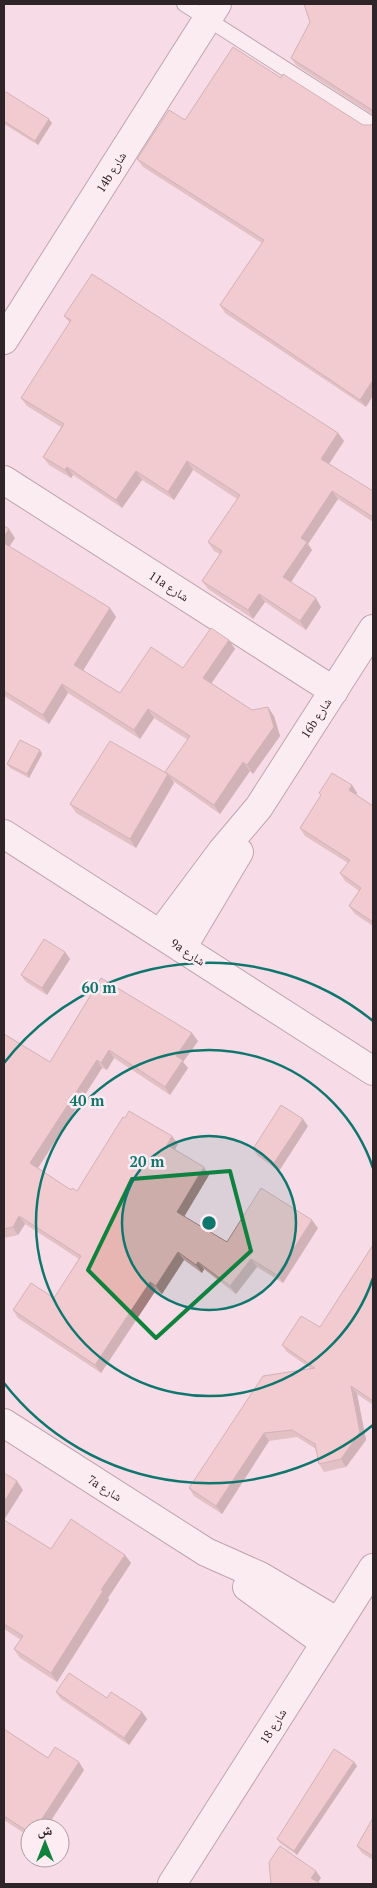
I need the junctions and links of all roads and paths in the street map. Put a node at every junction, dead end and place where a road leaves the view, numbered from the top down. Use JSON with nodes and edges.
{"nodes":[{"id":1,"x":184,"y":4,"type":"edge"},
{"id":2,"x":212,"y":11,"type":"edge"},
{"id":3,"x":373,"y":125,"type":"edge"},
{"id":4,"x":4,"y":340,"type":"edge"},
{"id":5,"x":4,"y":480,"type":"edge"},
{"id":6,"x":373,"y":629,"type":"edge"},
{"id":7,"x":334,"y":691,"type":"junction"},
{"id":8,"x":4,"y":834,"type":"edge"},
{"id":9,"x":171,"y":941,"type":"junction"},
{"id":10,"x":373,"y":1070,"type":"edge"},
{"id":11,"x":4,"y":1423,"type":"edge"},
{"id":12,"x":373,"y":1568,"type":"edge"},
{"id":13,"x":332,"y":1633,"type":"junction"},
{"id":14,"x":172,"y":1884,"type":"edge"}],
"edges":[{"from":1,"to":2,"type":"lane"},
{"from":2,"to":3,"type":"lane"},
{"from":2,"to":4,"type":"street","name":"14b شارع"},
{"from":5,"to":7,"type":"street","name":"11a شارع"},
{"from":6,"to":7,"type":"street","name":"16b شارع"},
{"from":7,"to":9,"type":"street","name":"16b شارع"},
{"from":8,"to":9,"type":"street","name":"9a شارع"},
{"from":9,"to":10,"type":"street","name":"9a شارع"},
{"from":11,"to":13,"type":"street","name":"7a شارع"},
{"from":12,"to":13,"type":"street","name":"شارع 18"},
{"from":13,"to":14,"type":"street","name":"شارع 18"}]}
